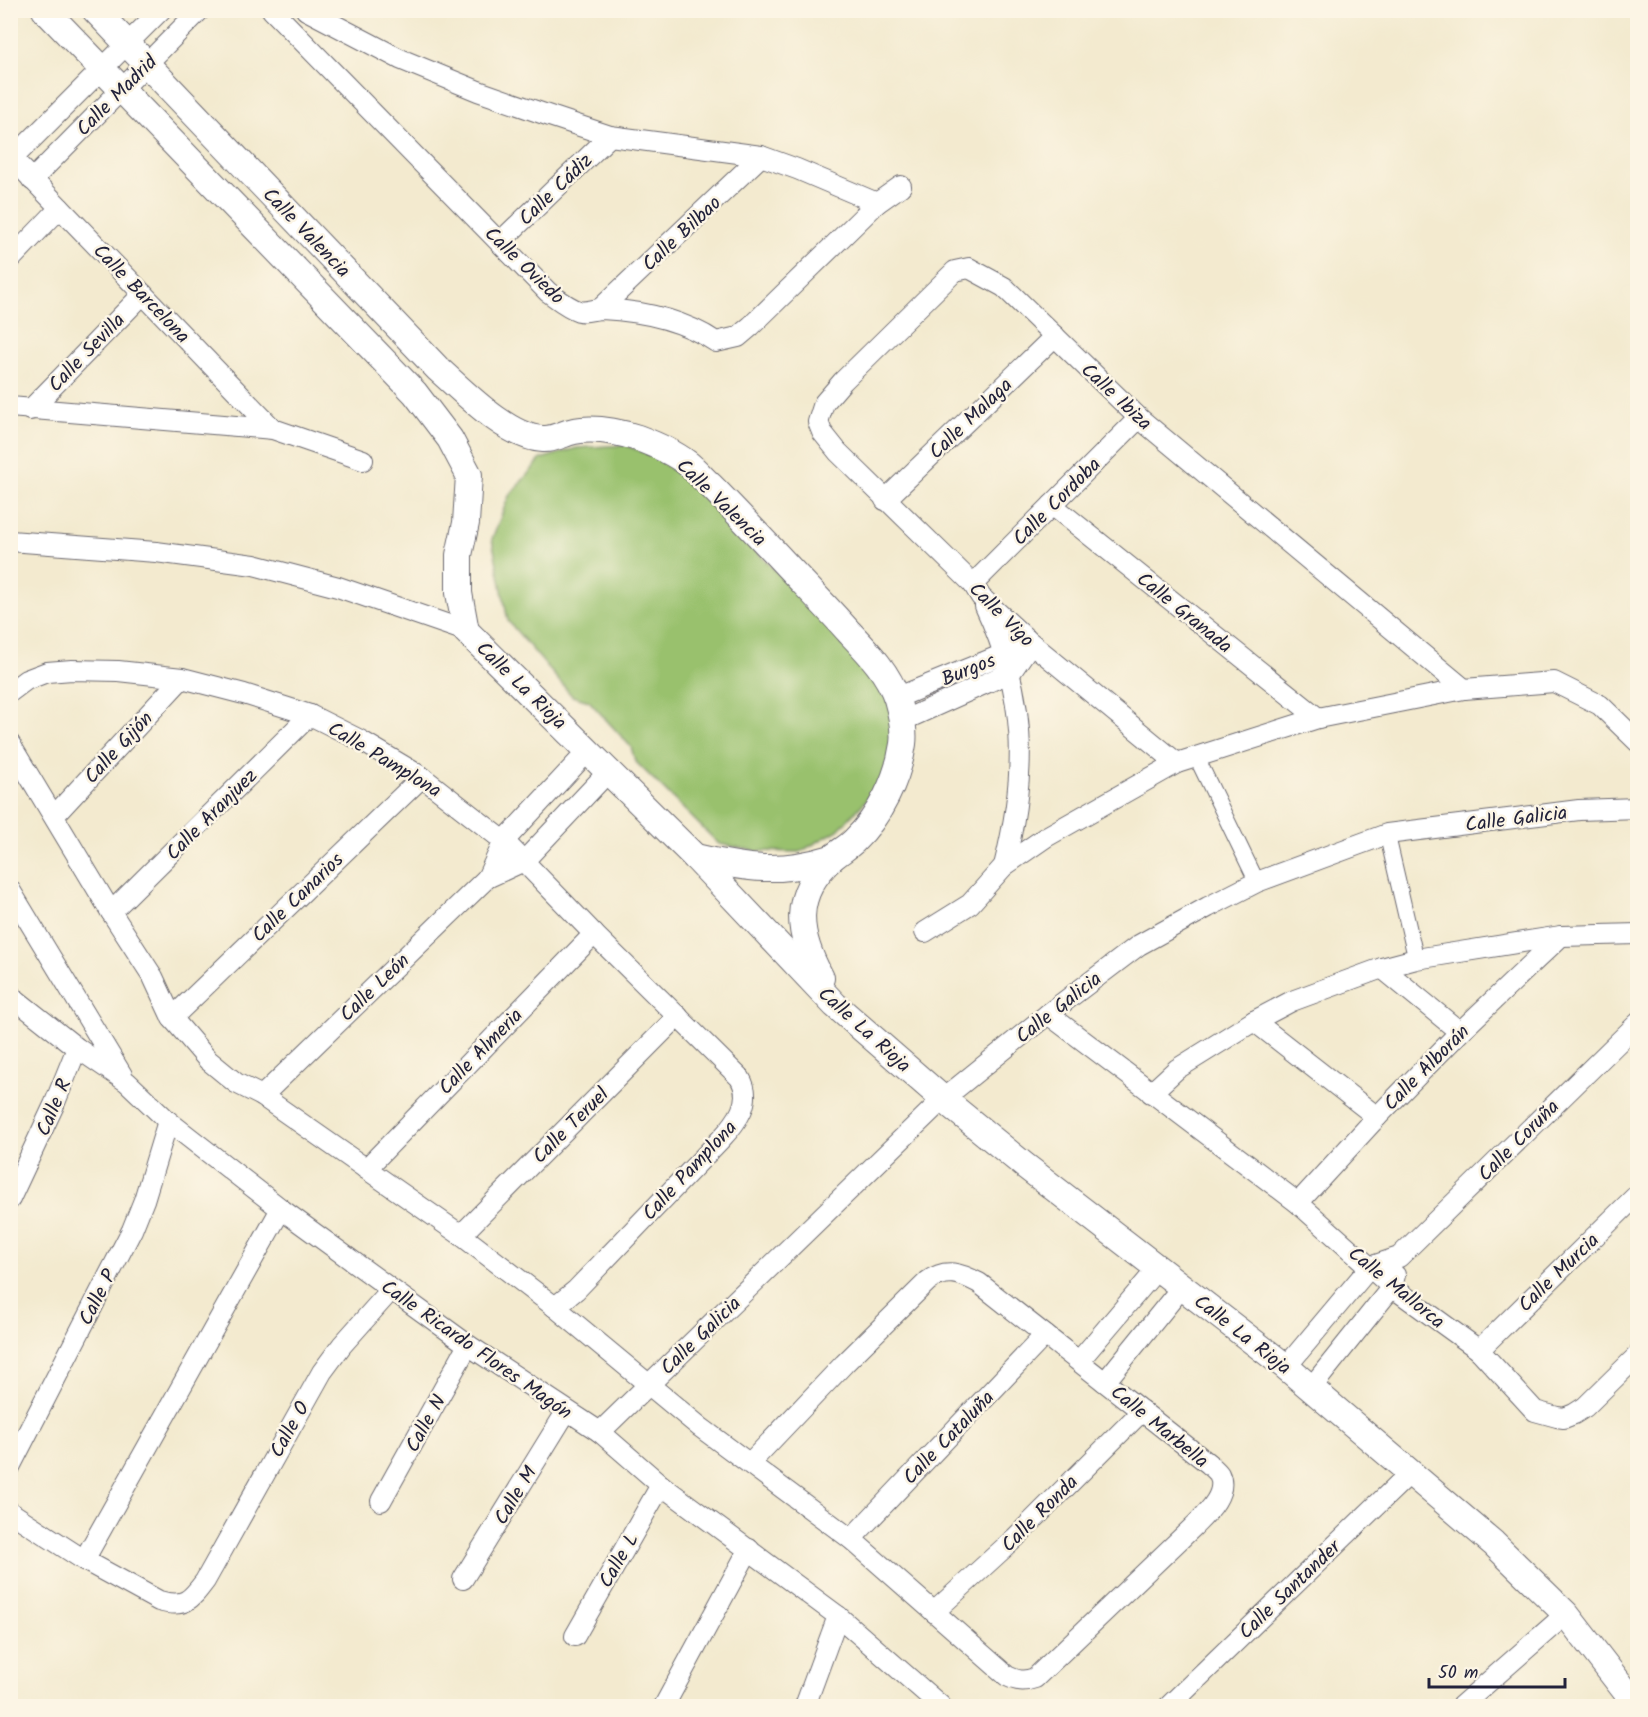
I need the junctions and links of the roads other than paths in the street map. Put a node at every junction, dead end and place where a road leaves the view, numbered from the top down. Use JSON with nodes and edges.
{"nodes":[{"id":1,"x":45,"y":10,"type":"edge"},
{"id":2,"x":95,"y":10,"type":"edge"},
{"id":3,"x":160,"y":10,"type":"edge"},
{"id":4,"x":200,"y":10,"type":"edge"},
{"id":5,"x":272,"y":10,"type":"edge"},
{"id":6,"x":306,"y":10,"type":"edge"},
{"id":7,"x":127,"y":44,"type":"junction"},
{"id":8,"x":146,"y":65,"type":"junction"},
{"id":9,"x":102,"y":69,"type":"junction"},
{"id":10,"x":122,"y":89,"type":"junction"},
{"id":11,"x":610,"y":136,"type":"junction"},
{"id":12,"x":761,"y":156,"type":"junction"},
{"id":13,"x":12,"y":157,"type":"edge"},
{"id":14,"x":32,"y":180,"type":"junction"},
{"id":15,"x":901,"y":186,"type":"dead end"},
{"id":16,"x":877,"y":203,"type":"junction"},
{"id":17,"x":60,"y":208,"type":"junction"},
{"id":18,"x":500,"y":242,"type":"junction"},
{"id":19,"x":10,"y":260,"type":"edge"},
{"id":20,"x":143,"y":294,"type":"junction"},
{"id":21,"x":600,"y":309,"type":"junction"},
{"id":22,"x":1055,"y":336,"type":"junction"},
{"id":23,"x":438,"y":369,"type":"junction"},
{"id":24,"x":415,"y":393,"type":"junction"},
{"id":25,"x":20,"y":408,"type":"edge"},
{"id":26,"x":1139,"y":418,"type":"junction"},
{"id":27,"x":273,"y":429,"type":"junction"},
{"id":28,"x":838,"y":452,"type":"joint"},
{"id":29,"x":363,"y":460,"type":"dead end"},
{"id":30,"x":885,"y":500,"type":"junction"},
{"id":31,"x":1052,"y":505,"type":"junction"},
{"id":32,"x":10,"y":541,"type":"edge"},
{"id":33,"x":977,"y":591,"type":"junction"},
{"id":34,"x":466,"y":631,"type":"junction"},
{"id":35,"x":1030,"y":643,"type":"junction"},
{"id":36,"x":1008,"y":663,"type":"junction"},
{"id":37,"x":182,"y":678,"type":"junction"},
{"id":38,"x":1464,"y":690,"type":"junction"},
{"id":39,"x":10,"y":692,"type":"edge"},
{"id":40,"x":899,"y":709,"type":"junction"},
{"id":41,"x":310,"y":715,"type":"junction"},
{"id":42,"x":1318,"y":718,"type":"junction"},
{"id":43,"x":1638,"y":742,"type":"edge"},
{"id":44,"x":10,"y":744,"type":"edge"},
{"id":45,"x":589,"y":750,"type":"junction"},
{"id":46,"x":1187,"y":760,"type":"junction"},
{"id":47,"x":609,"y":771,"type":"junction"},
{"id":48,"x":422,"y":777,"type":"junction"},
{"id":49,"x":1638,"y":808,"type":"edge"},
{"id":50,"x":54,"y":816,"type":"junction"},
{"id":51,"x":1387,"y":834,"type":"junction"},
{"id":52,"x":504,"y":841,"type":"junction"},
{"id":53,"x":695,"y":857,"type":"junction"},
{"id":54,"x":832,"y":858,"type":"junction"},
{"id":55,"x":524,"y":861,"type":"junction"},
{"id":56,"x":1004,"y":866,"type":"junction"},
{"id":57,"x":487,"y":878,"type":"junction"},
{"id":58,"x":1257,"y":882,"type":"junction"},
{"id":59,"x":10,"y":890,"type":"edge"},
{"id":60,"x":111,"y":912,"type":"junction"},
{"id":61,"x":925,"y":932,"type":"dead end"},
{"id":62,"x":594,"y":934,"type":"junction"},
{"id":63,"x":1638,"y":934,"type":"edge"},
{"id":64,"x":1562,"y":936,"type":"junction"},
{"id":65,"x":1416,"y":959,"type":"junction"},
{"id":66,"x":1382,"y":968,"type":"junction"},
{"id":67,"x":10,"y":995,"type":"edge"},
{"id":68,"x":835,"y":1005,"type":"junction"},
{"id":69,"x":1048,"y":1014,"type":"junction"},
{"id":70,"x":678,"y":1016,"type":"junction"},
{"id":71,"x":172,"y":1018,"type":"junction"},
{"id":72,"x":1254,"y":1021,"type":"junction"},
{"id":73,"x":1638,"y":1023,"type":"edge"},
{"id":74,"x":1460,"y":1032,"type":"junction"},
{"id":75,"x":77,"y":1048,"type":"junction"},
{"id":76,"x":127,"y":1082,"type":"junction"},
{"id":77,"x":1151,"y":1093,"type":"junction"},
{"id":78,"x":262,"y":1096,"type":"junction"},
{"id":79,"x":943,"y":1099,"type":"junction"},
{"id":80,"x":1377,"y":1117,"type":"junction"},
{"id":81,"x":168,"y":1121,"type":"junction"},
{"id":82,"x":366,"y":1169,"type":"junction"},
{"id":83,"x":1638,"y":1194,"type":"edge"},
{"id":84,"x":10,"y":1199,"type":"edge"},
{"id":85,"x":1298,"y":1203,"type":"junction"},
{"id":86,"x":281,"y":1209,"type":"junction"},
{"id":87,"x":461,"y":1234,"type":"junction"},
{"id":88,"x":1399,"y":1257,"type":"junction"},
{"id":89,"x":1370,"y":1267,"type":"junction"},
{"id":90,"x":1158,"y":1268,"type":"junction"},
{"id":91,"x":1182,"y":1287,"type":"junction"},
{"id":92,"x":1392,"y":1287,"type":"junction"},
{"id":93,"x":391,"y":1290,"type":"junction"},
{"id":94,"x":555,"y":1307,"type":"junction"},
{"id":95,"x":1045,"y":1335,"type":"junction"},
{"id":96,"x":468,"y":1345,"type":"junction"},
{"id":97,"x":1479,"y":1350,"type":"junction"},
{"id":98,"x":1638,"y":1355,"type":"edge"},
{"id":99,"x":1079,"y":1361,"type":"junction"},
{"id":100,"x":1286,"y":1367,"type":"junction"},
{"id":101,"x":1105,"y":1382,"type":"junction"},
{"id":102,"x":649,"y":1385,"type":"junction"},
{"id":103,"x":1311,"y":1388,"type":"junction"},
{"id":104,"x":1142,"y":1411,"type":"junction"},
{"id":105,"x":566,"y":1412,"type":"junction"},
{"id":106,"x":600,"y":1432,"type":"junction"},
{"id":107,"x":750,"y":1463,"type":"junction"},
{"id":108,"x":10,"y":1467,"type":"edge"},
{"id":109,"x":1410,"y":1473,"type":"junction"},
{"id":110,"x":661,"y":1485,"type":"junction"},
{"id":111,"x":381,"y":1501,"type":"dead end"},
{"id":112,"x":10,"y":1512,"type":"edge"},
{"id":113,"x":851,"y":1539,"type":"junction"},
{"id":114,"x":749,"y":1549,"type":"junction"},
{"id":115,"x":84,"y":1560,"type":"junction"},
{"id":116,"x":464,"y":1579,"type":"dead end"},
{"id":117,"x":934,"y":1612,"type":"junction"},
{"id":118,"x":1566,"y":1614,"type":"junction"},
{"id":119,"x":838,"y":1616,"type":"junction"},
{"id":120,"x":575,"y":1636,"type":"dead end"},
{"id":121,"x":664,"y":1707,"type":"edge"},
{"id":122,"x":805,"y":1707,"type":"edge"},
{"id":123,"x":941,"y":1707,"type":"edge"},
{"id":124,"x":1169,"y":1707,"type":"edge"},
{"id":125,"x":1461,"y":1707,"type":"edge"},
{"id":126,"x":1637,"y":1707,"type":"edge"}],
"edges":[{"from":1,"to":9,"type":"street","name":"Calle Valencia"},
{"from":2,"to":7,"type":"street","name":"Calle Valencia"},
{"from":3,"to":7,"type":"street","name":"Calle Madrid"},
{"from":4,"to":8,"type":"street","name":"Calle Madrid"},
{"from":5,"to":18,"type":"street","name":"Calle Oviedo"},
{"from":6,"to":11,"type":"street"},
{"from":7,"to":8,"type":"street","name":"Calle Valencia"},
{"from":7,"to":9,"type":"street","name":"Calle Madrid"},
{"from":8,"to":10,"type":"street","name":"Calle Madrid"},
{"from":8,"to":23,"type":"street","name":"Calle Valencia"},
{"from":9,"to":10,"type":"street","name":"Calle Valencia"},
{"from":9,"to":13,"type":"street","name":"Calle Madrid"},
{"from":10,"to":14,"type":"street","name":"Calle Madrid"},
{"from":10,"to":24,"type":"street","name":"Calle Valencia"},
{"from":11,"to":12,"type":"street"},
{"from":11,"to":18,"type":"street","name":"Calle Cádiz"},
{"from":12,"to":16,"type":"street"},
{"from":12,"to":21,"type":"street","name":"Calle Bilbao"},
{"from":13,"to":14,"type":"street","name":"Calle Barcelona"},
{"from":14,"to":17,"type":"street","name":"Calle Barcelona"},
{"from":15,"to":16,"type":"street","name":"Calle Oviedo"},
{"from":16,"to":21,"type":"street","name":"Calle Oviedo"},
{"from":17,"to":19,"type":"street"},
{"from":17,"to":20,"type":"street","name":"Calle Barcelona"},
{"from":18,"to":21,"type":"street","name":"Calle Oviedo"},
{"from":20,"to":25,"type":"street","name":"Calle Sevilla"},
{"from":20,"to":27,"type":"street","name":"Calle Barcelona"},
{"from":22,"to":26,"type":"street","name":"Calle Ibiza"},
{"from":22,"to":28,"type":"street","name":"Calle Ibiza"},
{"from":22,"to":30,"type":"street","name":"Calle Malaga"},
{"from":23,"to":24,"type":"street"},
{"from":23,"to":40,"type":"street","name":"Calle Valencia"},
{"from":24,"to":34,"type":"street","name":"Calle Valencia"},
{"from":25,"to":27,"type":"street","name":"Calle Barcelona"},
{"from":26,"to":31,"type":"street","name":"Calle Cordoba"},
{"from":26,"to":38,"type":"street","name":"Calle Ibiza"},
{"from":27,"to":29,"type":"street","name":"Calle Barcelona"},
{"from":28,"to":30,"type":"street","name":"Calle Vigo"},
{"from":30,"to":33,"type":"street","name":"Calle Vigo"},
{"from":31,"to":33,"type":"street","name":"Calle Cordoba"},
{"from":31,"to":42,"type":"street","name":"Calle Granada"},
{"from":32,"to":34,"type":"street","name":"Calle La Rioja"},
{"from":33,"to":35,"type":"street","name":"Calle Vigo"},
{"from":33,"to":36,"type":"street"},
{"from":34,"to":45,"type":"street","name":"Calle La Rioja"},
{"from":35,"to":36,"type":"street","name":"Burgos"},
{"from":35,"to":46,"type":"street","name":"Calle Vigo"},
{"from":36,"to":40,"type":"street","name":"Burgos"},
{"from":36,"to":56,"type":"street"},
{"from":37,"to":39,"type":"street","name":"Calle Pamplona"},
{"from":37,"to":41,"type":"street","name":"Calle Pamplona"},
{"from":37,"to":50,"type":"street","name":"Calle Gijón"},
{"from":38,"to":42,"type":"street"},
{"from":38,"to":43,"type":"street"},
{"from":40,"to":54,"type":"street","name":"Calle Valencia"},
{"from":41,"to":48,"type":"street","name":"Calle Pamplona"},
{"from":41,"to":60,"type":"street","name":"Calle Aranjuez"},
{"from":42,"to":46,"type":"street"},
{"from":44,"to":50,"type":"street"},
{"from":45,"to":47,"type":"street","name":"Calle La Rioja"},
{"from":45,"to":52,"type":"street","name":"Calle León"},
{"from":46,"to":56,"type":"street"},
{"from":46,"to":58,"type":"street","name":"Calle Vigo"},
{"from":47,"to":53,"type":"street","name":"Calle La Rioja"},
{"from":47,"to":55,"type":"street","name":"Calle León"},
{"from":48,"to":52,"type":"street","name":"Calle Pamplona"},
{"from":48,"to":71,"type":"street","name":"Calle Canarios"},
{"from":49,"to":51,"type":"street","name":"Calle Galicia"},
{"from":50,"to":60,"type":"street"},
{"from":51,"to":58,"type":"street","name":"Calle Galicia"},
{"from":51,"to":65,"type":"street"},
{"from":52,"to":55,"type":"street","name":"Calle Pamplona"},
{"from":52,"to":57,"type":"street","name":"Calle León"},
{"from":53,"to":54,"type":"street"},
{"from":53,"to":68,"type":"street","name":"Calle La Rioja"},
{"from":54,"to":68,"type":"street","name":"Calle Valencia"},
{"from":55,"to":57,"type":"street","name":"Calle León"},
{"from":55,"to":62,"type":"street","name":"Calle Pamplona"},
{"from":56,"to":61,"type":"street"},
{"from":57,"to":78,"type":"street","name":"Calle León"},
{"from":58,"to":69,"type":"street","name":"Calle Galicia"},
{"from":59,"to":76,"type":"street"},
{"from":60,"to":71,"type":"street"},
{"from":62,"to":70,"type":"street","name":"Calle Pamplona"},
{"from":62,"to":82,"type":"street","name":"Calle Almeria"},
{"from":63,"to":64,"type":"street"},
{"from":64,"to":65,"type":"street"},
{"from":64,"to":74,"type":"street","name":"Calle Alborán"},
{"from":65,"to":66,"type":"street"},
{"from":66,"to":72,"type":"street"},
{"from":66,"to":74,"type":"street"},
{"from":67,"to":75,"type":"street","name":"Calle Ricardo Flores Magón"},
{"from":68,"to":79,"type":"street","name":"Calle La Rioja"},
{"from":69,"to":77,"type":"street","name":"Calle Mallorca"},
{"from":69,"to":79,"type":"street","name":"Calle Galicia"},
{"from":70,"to":87,"type":"street","name":"Calle Teruel"},
{"from":70,"to":94,"type":"street","name":"Calle Pamplona"},
{"from":71,"to":78,"type":"street"},
{"from":72,"to":77,"type":"street"},
{"from":72,"to":80,"type":"street"},
{"from":73,"to":88,"type":"street","name":"Calle Coruña"},
{"from":74,"to":80,"type":"street","name":"Calle Alborán"},
{"from":75,"to":76,"type":"street","name":"Calle Ricardo Flores Magón"},
{"from":75,"to":84,"type":"street","name":"Calle R"},
{"from":76,"to":81,"type":"street","name":"Calle Ricardo Flores Magón"},
{"from":77,"to":85,"type":"street","name":"Calle Mallorca"},
{"from":78,"to":82,"type":"street"},
{"from":79,"to":90,"type":"street","name":"Calle La Rioja"},
{"from":79,"to":102,"type":"street","name":"Calle Galicia"},
{"from":80,"to":85,"type":"street","name":"Calle Alborán"},
{"from":81,"to":86,"type":"street","name":"Calle Ricardo Flores Magón"},
{"from":81,"to":108,"type":"street","name":"Calle P"},
{"from":82,"to":87,"type":"street"},
{"from":83,"to":97,"type":"street","name":"Calle Murcia"},
{"from":85,"to":89,"type":"street","name":"Calle Mallorca"},
{"from":86,"to":93,"type":"street","name":"Calle Ricardo Flores Magón"},
{"from":86,"to":115,"type":"street"},
{"from":87,"to":94,"type":"street"},
{"from":88,"to":89,"type":"street","name":"Calle Coruña"},
{"from":88,"to":92,"type":"street"},
{"from":89,"to":92,"type":"street","name":"Calle Mallorca"},
{"from":89,"to":100,"type":"street"},
{"from":90,"to":91,"type":"street","name":"Calle La Rioja"},
{"from":90,"to":99,"type":"street"},
{"from":91,"to":100,"type":"street","name":"Calle La Rioja"},
{"from":91,"to":101,"type":"street"},
{"from":92,"to":97,"type":"street","name":"Calle Mallorca"},
{"from":92,"to":103,"type":"street"},
{"from":93,"to":96,"type":"street","name":"Calle Ricardo Flores Magón"},
{"from":93,"to":115,"type":"street","name":"Calle O"},
{"from":94,"to":102,"type":"street","name":"Calle Marbella"},
{"from":95,"to":99,"type":"street","name":"Calle Marbella"},
{"from":95,"to":107,"type":"street","name":"Calle Marbella"},
{"from":95,"to":113,"type":"street","name":"Calle Cataluña"},
{"from":96,"to":105,"type":"street","name":"Calle Ricardo Flores Magón"},
{"from":96,"to":111,"type":"street","name":"Calle N"},
{"from":97,"to":98,"type":"street","name":"Calle Mallorca"},
{"from":99,"to":101,"type":"street","name":"Calle Marbella"},
{"from":100,"to":103,"type":"street","name":"Calle La Rioja"},
{"from":101,"to":104,"type":"street","name":"Calle Marbella"},
{"from":102,"to":106,"type":"street","name":"Calle Galicia"},
{"from":102,"to":107,"type":"street","name":"Calle Marbella"},
{"from":103,"to":109,"type":"street","name":"Calle La Rioja"},
{"from":104,"to":117,"type":"street","name":"Calle Ronda"},
{"from":104,"to":117,"type":"street","name":"Calle Marbella"},
{"from":105,"to":106,"type":"street","name":"Calle Ricardo Flores Magón"},
{"from":105,"to":116,"type":"street","name":"Calle M"},
{"from":106,"to":110,"type":"street","name":"Calle Ricardo Flores Magón"},
{"from":107,"to":113,"type":"street","name":"Calle Marbella"},
{"from":109,"to":118,"type":"street","name":"Calle La Rioja"},
{"from":109,"to":124,"type":"street","name":"Calle Santander"},
{"from":110,"to":114,"type":"street","name":"Calle Ricardo Flores Magón"},
{"from":110,"to":120,"type":"street","name":"Calle L"},
{"from":112,"to":115,"type":"street","name":"Calle O"},
{"from":113,"to":117,"type":"street","name":"Calle Marbella"},
{"from":114,"to":119,"type":"street","name":"Calle Ricardo Flores Magón"},
{"from":114,"to":121,"type":"street"},
{"from":118,"to":125,"type":"street"},
{"from":118,"to":126,"type":"street","name":"Calle La Rioja"},
{"from":119,"to":122,"type":"street"},
{"from":119,"to":123,"type":"street","name":"Calle Ricardo Flores Magón"}]}
